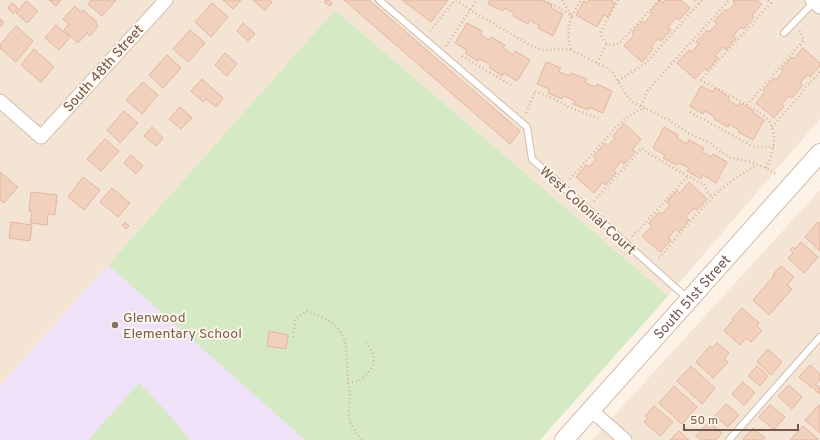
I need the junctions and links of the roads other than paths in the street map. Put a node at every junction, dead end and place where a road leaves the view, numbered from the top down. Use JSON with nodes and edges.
{"nodes":[{"id":1,"x":166,"y":0,"type":"edge"},
{"id":2,"x":379,"y":0,"type":"edge"},
{"id":3,"x":815,"y":3,"type":"edge"},
{"id":4,"x":784,"y":33,"type":"dead end"},
{"id":5,"x":0,"y":101,"type":"edge"},
{"id":6,"x":820,"y":154,"type":"edge"},
{"id":7,"x":689,"y":300,"type":"junction"},
{"id":8,"x":820,"y":337,"type":"edge"},
{"id":9,"x":591,"y":410,"type":"junction"},
{"id":10,"x":564,"y":440,"type":"edge"},
{"id":11,"x":625,"y":440,"type":"edge"},
{"id":12,"x":728,"y":440,"type":"edge"}],
"edges":[{"from":1,"to":5,"type":"street","name":"South 48th Street"},
{"from":2,"to":7,"type":"lane","name":"West Colonial Court"},
{"from":3,"to":4,"type":"lane"},
{"from":6,"to":7,"type":"street","name":"South 51st Street"},
{"from":7,"to":9,"type":"street","name":"South 51st Street"},
{"from":8,"to":12,"type":"lane"},
{"from":9,"to":10,"type":"street","name":"South 51st Street"},
{"from":9,"to":11,"type":"street"}]}
